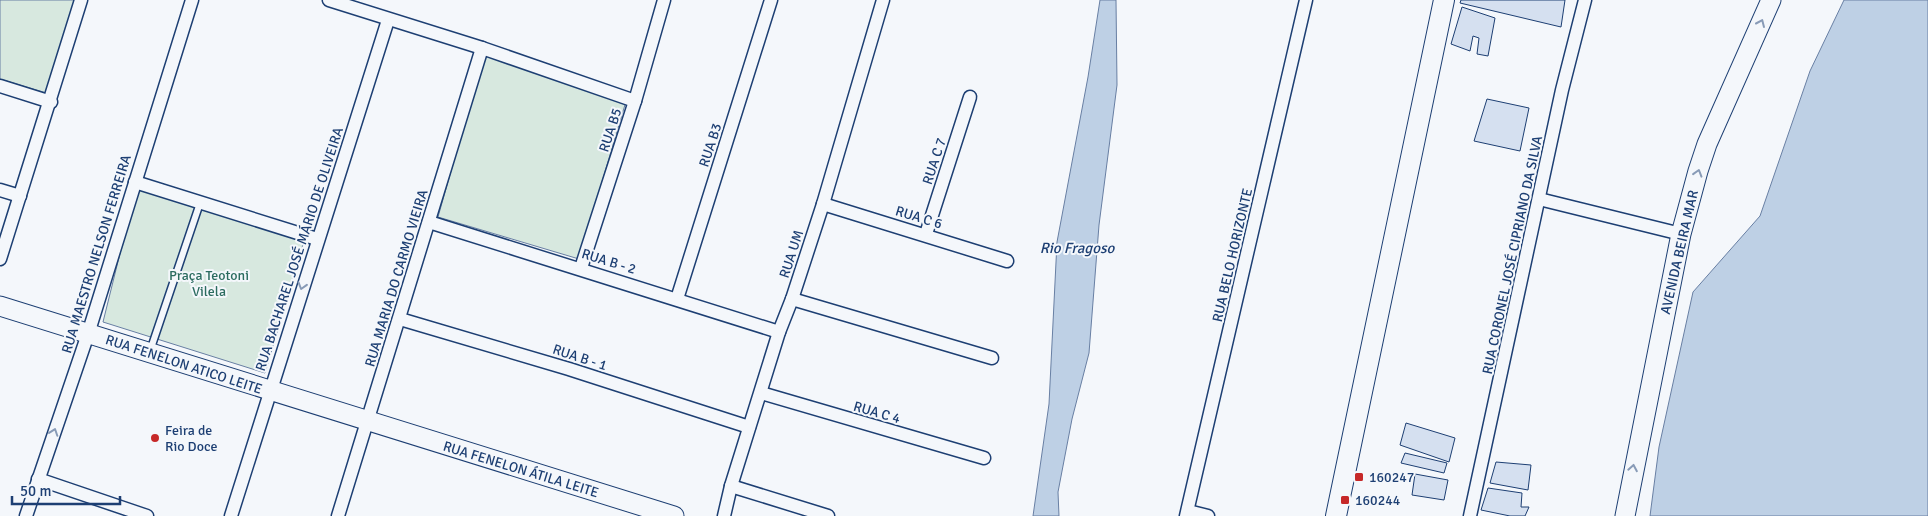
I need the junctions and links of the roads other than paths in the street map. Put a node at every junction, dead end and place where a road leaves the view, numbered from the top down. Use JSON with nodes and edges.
{"nodes":[{"id":1,"x":82,"y":0,"type":"edge"},
{"id":2,"x":192,"y":0,"type":"edge"},
{"id":3,"x":329,"y":0,"type":"edge"},
{"id":4,"x":664,"y":0,"type":"edge"},
{"id":5,"x":771,"y":0,"type":"edge"},
{"id":6,"x":883,"y":0,"type":"edge"},
{"id":7,"x":1306,"y":0,"type":"edge"},
{"id":8,"x":1444,"y":0,"type":"edge"},
{"id":9,"x":1585,"y":0,"type":"edge"},
{"id":10,"x":1771,"y":0,"type":"edge"},
{"id":11,"x":388,"y":20,"type":"junction"},
{"id":12,"x":482,"y":48,"type":"junction"},
{"id":13,"x":0,"y":86,"type":"edge"},
{"id":14,"x":970,"y":97,"type":"dead end"},
{"id":15,"x":635,"y":100,"type":"junction"},
{"id":16,"x":51,"y":102,"type":"junction"},
{"id":17,"x":135,"y":182,"type":"junction"},
{"id":18,"x":0,"y":190,"type":"edge"},
{"id":19,"x":20,"y":196,"type":"junction"},
{"id":20,"x":1539,"y":199,"type":"junction"},
{"id":21,"x":200,"y":203,"type":"junction"},
{"id":22,"x":823,"y":204,"type":"junction"},
{"id":23,"x":430,"y":222,"type":"junction"},
{"id":24,"x":926,"y":234,"type":"junction"},
{"id":25,"x":1681,"y":234,"type":"junction"},
{"id":26,"x":317,"y":239,"type":"junction"},
{"id":27,"x":0,"y":259,"type":"edge"},
{"id":28,"x":1007,"y":260,"type":"dead end"},
{"id":29,"x":581,"y":268,"type":"junction"},
{"id":30,"x":677,"y":298,"type":"junction"},
{"id":31,"x":792,"y":298,"type":"junction"},
{"id":32,"x":0,"y":306,"type":"edge"},
{"id":33,"x":400,"y":319,"type":"junction"},
{"id":34,"x":779,"y":332,"type":"junction"},
{"id":35,"x":88,"y":334,"type":"junction"},
{"id":36,"x":150,"y":354,"type":"junction"},
{"id":37,"x":992,"y":358,"type":"dead end"},
{"id":38,"x":269,"y":391,"type":"junction"},
{"id":39,"x":761,"y":393,"type":"junction"},
{"id":40,"x":368,"y":422,"type":"junction"},
{"id":41,"x":749,"y":427,"type":"junction"},
{"id":42,"x":984,"y":458,"type":"dead end"},
{"id":43,"x":38,"y":479,"type":"junction"},
{"id":44,"x":731,"y":486,"type":"junction"},
{"id":45,"x":131,"y":514,"type":"edge"},
{"id":46,"x":1187,"y":514,"type":"edge"},
{"id":47,"x":26,"y":516,"type":"edge"},
{"id":48,"x":147,"y":516,"type":"edge"},
{"id":49,"x":231,"y":516,"type":"edge"},
{"id":50,"x":338,"y":516,"type":"edge"},
{"id":51,"x":674,"y":516,"type":"edge"},
{"id":52,"x":724,"y":516,"type":"edge"},
{"id":53,"x":828,"y":516,"type":"edge"},
{"id":54,"x":1208,"y":516,"type":"edge"},
{"id":55,"x":1336,"y":516,"type":"edge"},
{"id":56,"x":1470,"y":516,"type":"edge"},
{"id":57,"x":1625,"y":516,"type":"edge"}],
"edges":[{"from":1,"to":16,"type":"street"},
{"from":2,"to":17,"type":"street","name":"RUA MAESTRO NELSON FERREIRA"},
{"from":3,"to":11,"type":"street"},
{"from":4,"to":15,"type":"street","name":"RUA B5"},
{"from":5,"to":30,"type":"street","name":"RUA B3"},
{"from":6,"to":22,"type":"street","name":"RUA UM"},
{"from":7,"to":46,"type":"street","name":"RUA BELO HORIZONTE"},
{"from":8,"to":55,"type":"main road"},
{"from":9,"to":20,"type":"street","name":"RUA CORONEL JOSÉ CIPRIANO DA SILVA"},
{"from":25,"to":10,"type":"street","name":"AVENIDA BEIRA MAR","one_way":true},
{"from":11,"to":12,"type":"street"},
{"from":11,"to":26,"type":"street","name":"RUA BACHAREL JOSÉ MÁRIO DE OLIVEIRA"},
{"from":12,"to":15,"type":"street"},
{"from":12,"to":23,"type":"street","name":"RUA MARIA DO CARMO VIEIRA"},
{"from":13,"to":16,"type":"street"},
{"from":14,"to":24,"type":"street","name":"RUA C 7"},
{"from":15,"to":29,"type":"street","name":"RUA B5"},
{"from":16,"to":19,"type":"street"},
{"from":17,"to":21,"type":"street"},
{"from":17,"to":35,"type":"street","name":"RUA MAESTRO NELSON FERREIRA"},
{"from":18,"to":19,"type":"street"},
{"from":19,"to":27,"type":"street"},
{"from":20,"to":25,"type":"street"},
{"from":20,"to":56,"type":"street","name":"RUA CORONEL JOSÉ CIPRIANO DA SILVA"},
{"from":21,"to":26,"type":"street"},
{"from":21,"to":36,"type":"lane"},
{"from":22,"to":24,"type":"street","name":"RUA C 6"},
{"from":22,"to":31,"type":"street","name":"RUA UM"},
{"from":23,"to":29,"type":"street","name":"RUA B - 2"},
{"from":23,"to":33,"type":"street","name":"RUA MARIA DO CARMO VIEIRA"},
{"from":24,"to":28,"type":"street","name":"RUA C 6"},
{"from":57,"to":25,"type":"street","name":"AVENIDA BEIRA MAR","one_way":true},
{"from":26,"to":38,"type":"street","name":"RUA BACHAREL JOSÉ MÁRIO DE OLIVEIRA","one_way":true},
{"from":29,"to":30,"type":"street","name":"RUA B - 2"},
{"from":30,"to":34,"type":"street","name":"RUA B - 2"},
{"from":31,"to":34,"type":"street","name":"RUA UM"},
{"from":31,"to":37,"type":"street"},
{"from":32,"to":35,"type":"street","name":"RUA FENELON ATICO LEITE"},
{"from":33,"to":40,"type":"street","name":"RUA MARIA DO CARMO VIEIRA"},
{"from":33,"to":41,"type":"street","name":"RUA B - 1"},
{"from":34,"to":39,"type":"street","name":"RUA UM"},
{"from":35,"to":36,"type":"street","name":"RUA FENELON ATICO LEITE"},
{"from":43,"to":35,"type":"street","name":"RUA MAESTRO NELSON FERREIRA","one_way":true},
{"from":36,"to":38,"type":"street","name":"RUA FENELON ATICO LEITE"},
{"from":38,"to":40,"type":"street","name":"RUA FENELON ATICO LEITE"},
{"from":38,"to":49,"type":"street","name":"RUA BACHAREL JOSÉ MÁRIO DE OLIVEIRA"},
{"from":39,"to":41,"type":"street","name":"RUA UM"},
{"from":39,"to":42,"type":"street","name":"RUA C 4"},
{"from":40,"to":50,"type":"street","name":"RUA MARIA DO CARMO VIEIRA"},
{"from":40,"to":51,"type":"street","name":"RUA FENELON ÁTILA LEITE"},
{"from":41,"to":44,"type":"street","name":"RUA UM"},
{"from":43,"to":45,"type":"street"},
{"from":43,"to":47,"type":"street","name":"RUA MAESTRO NELSON FERREIRA"},
{"from":44,"to":52,"type":"street","name":"RUA UM"},
{"from":44,"to":53,"type":"street"},
{"from":45,"to":48,"type":"street"},
{"from":46,"to":54,"type":"street"}]}
